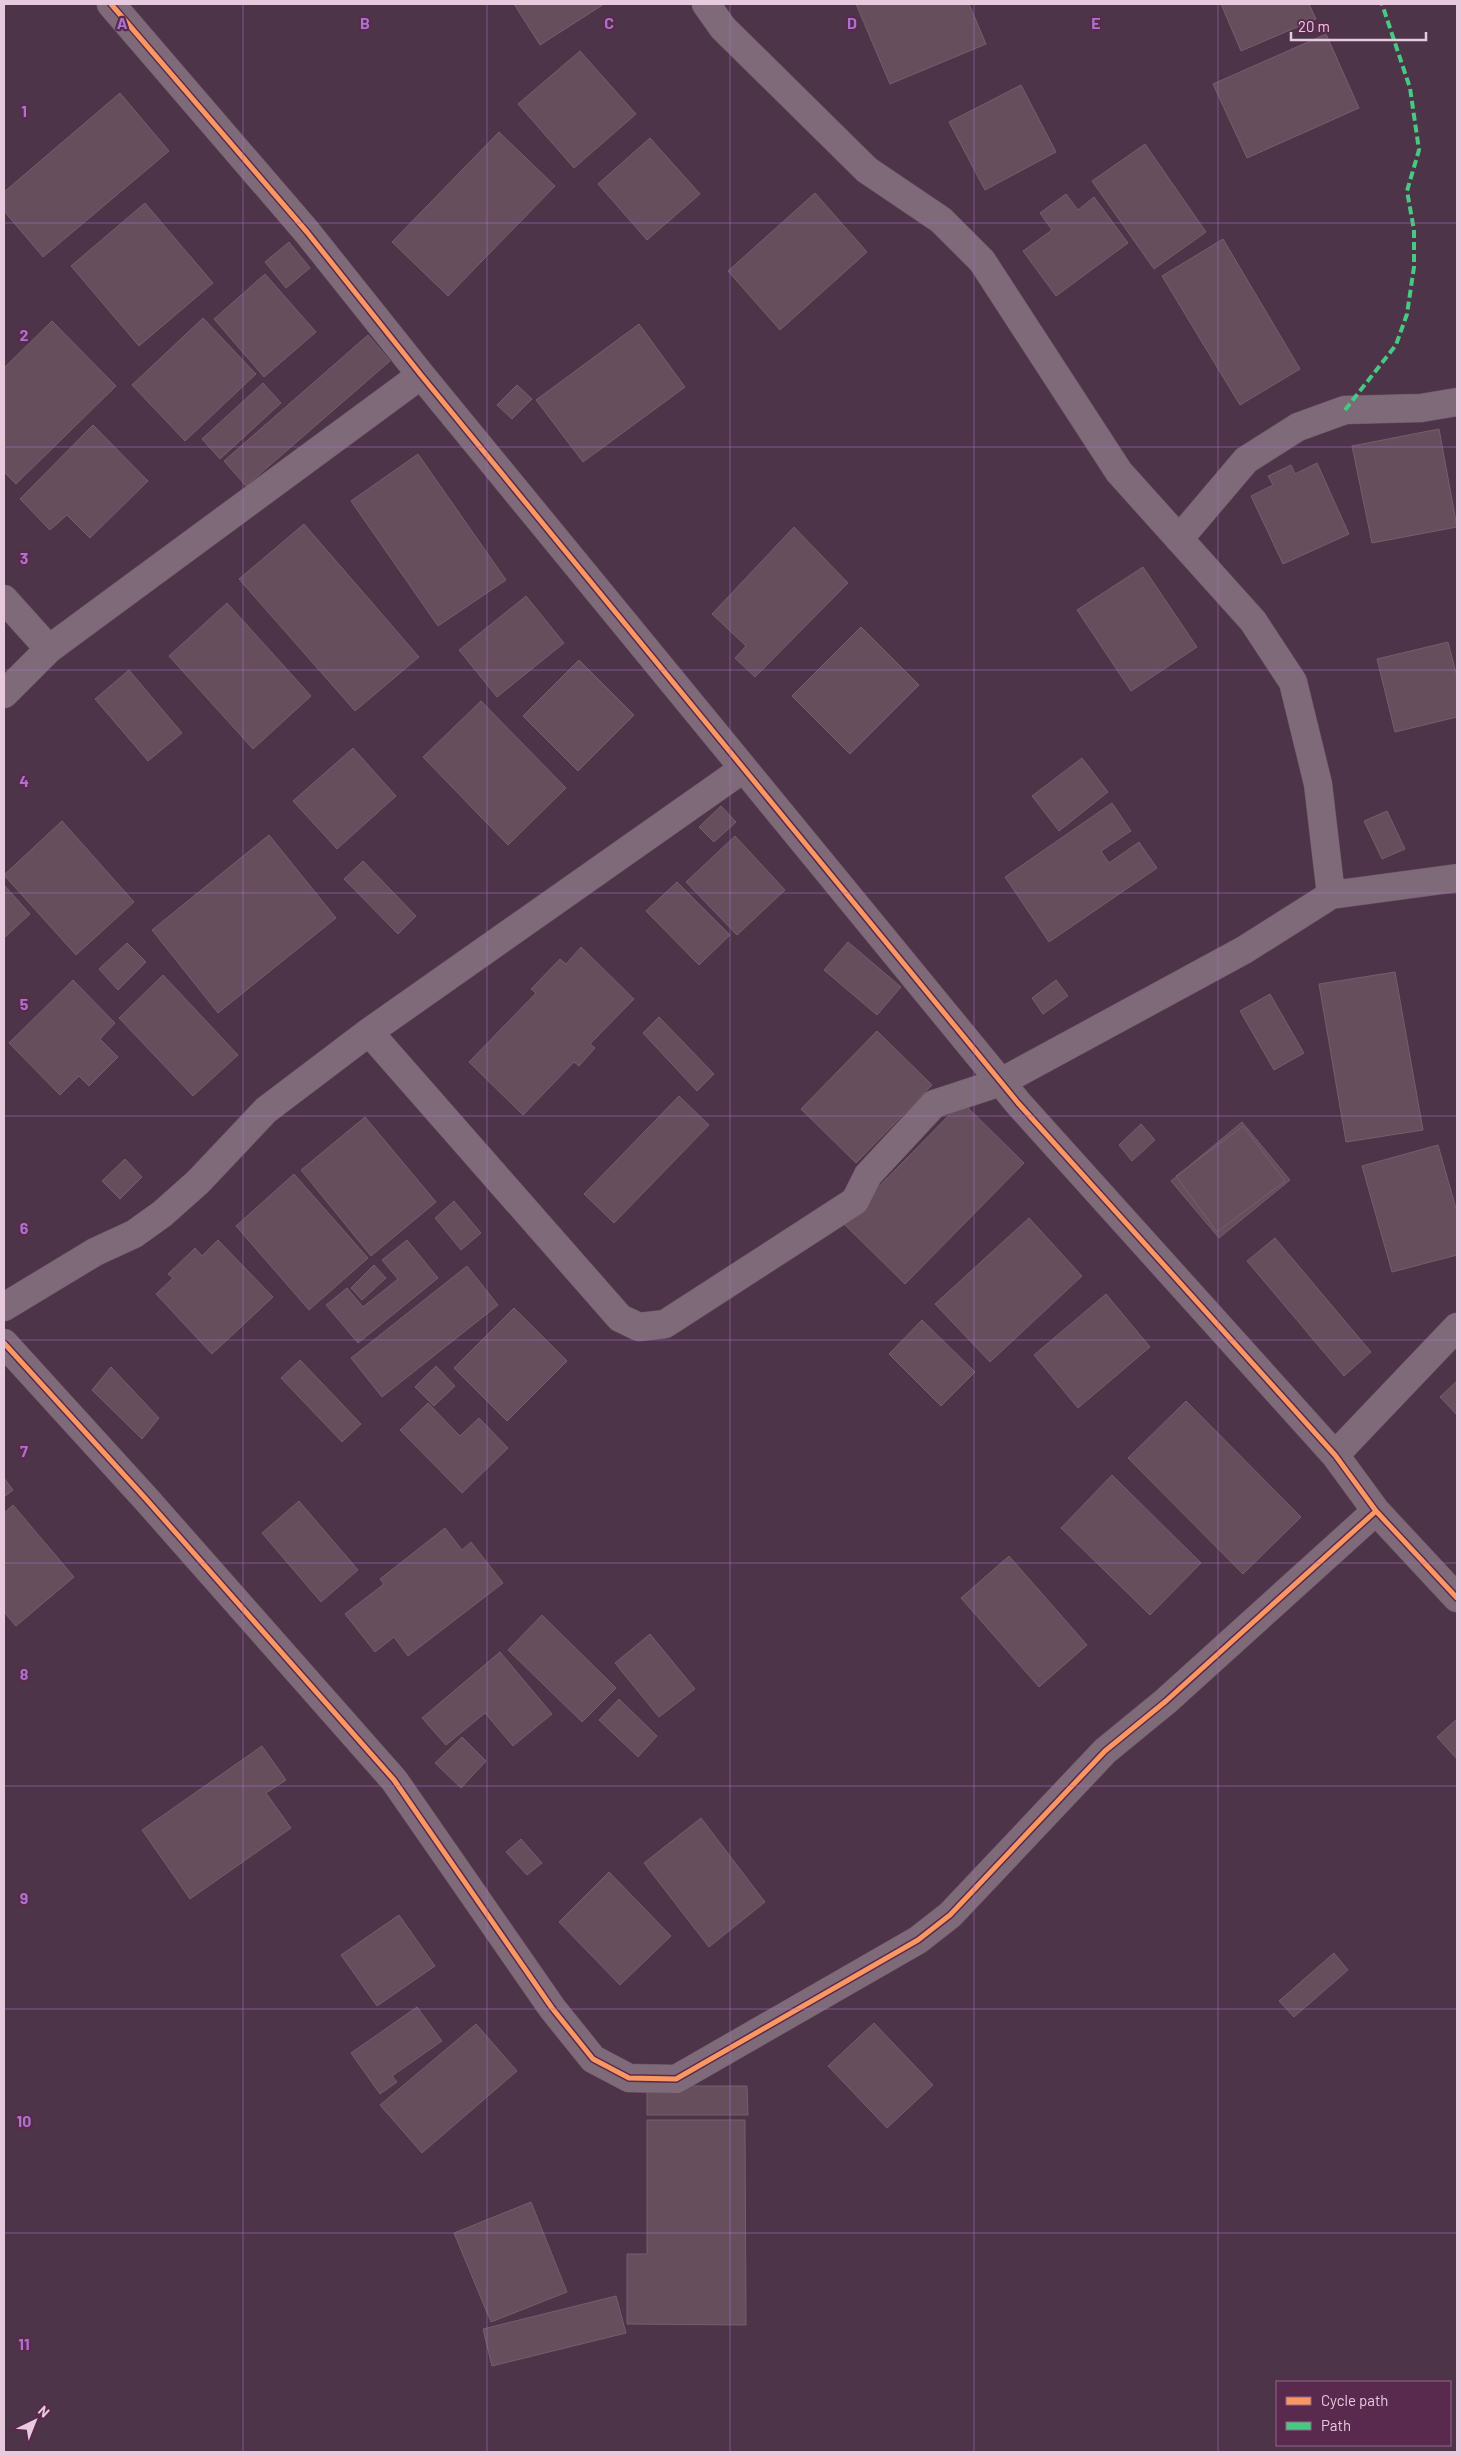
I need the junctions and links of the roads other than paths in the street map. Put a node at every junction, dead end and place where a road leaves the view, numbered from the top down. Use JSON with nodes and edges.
{"nodes":[{"id":1,"x":111,"y":4,"type":"edge"},
{"id":2,"x":706,"y":4,"type":"edge"},
{"id":3,"x":421,"y":375,"type":"junction"},
{"id":4,"x":1457,"y":402,"type":"edge"},
{"id":5,"x":1179,"y":539,"type":"junction"},
{"id":6,"x":4,"y":599,"type":"edge"},
{"id":7,"x":49,"y":649,"type":"junction"},
{"id":8,"x":4,"y":694,"type":"edge"},
{"id":9,"x":743,"y":769,"type":"junction"},
{"id":10,"x":1457,"y":878,"type":"edge"},
{"id":11,"x":1332,"y":895,"type":"junction"},
{"id":12,"x":369,"y":1032,"type":"junction"},
{"id":13,"x":1001,"y":1082,"type":"junction"},
{"id":14,"x":4,"y":1306,"type":"edge"},
{"id":15,"x":1457,"y":1327,"type":"edge"},
{"id":16,"x":4,"y":1343,"type":"edge"},
{"id":17,"x":1335,"y":1455,"type":"junction"},
{"id":18,"x":1376,"y":1512,"type":"junction"},
{"id":19,"x":1457,"y":1598,"type":"edge"}],
"edges":[{"from":1,"to":3,"type":"street"},
{"from":2,"to":5,"type":"street"},
{"from":3,"to":7,"type":"street"},
{"from":3,"to":9,"type":"street"},
{"from":4,"to":5,"type":"street"},
{"from":5,"to":11,"type":"street"},
{"from":6,"to":7,"type":"street"},
{"from":7,"to":8,"type":"street"},
{"from":9,"to":12,"type":"street"},
{"from":9,"to":13,"type":"street"},
{"from":10,"to":11,"type":"street"},
{"from":11,"to":13,"type":"street"},
{"from":12,"to":13,"type":"street"},
{"from":12,"to":14,"type":"street"},
{"from":13,"to":17,"type":"street"},
{"from":15,"to":17,"type":"street"},
{"from":16,"to":18,"type":"street"},
{"from":17,"to":18,"type":"street"},
{"from":18,"to":19,"type":"street"}]}
